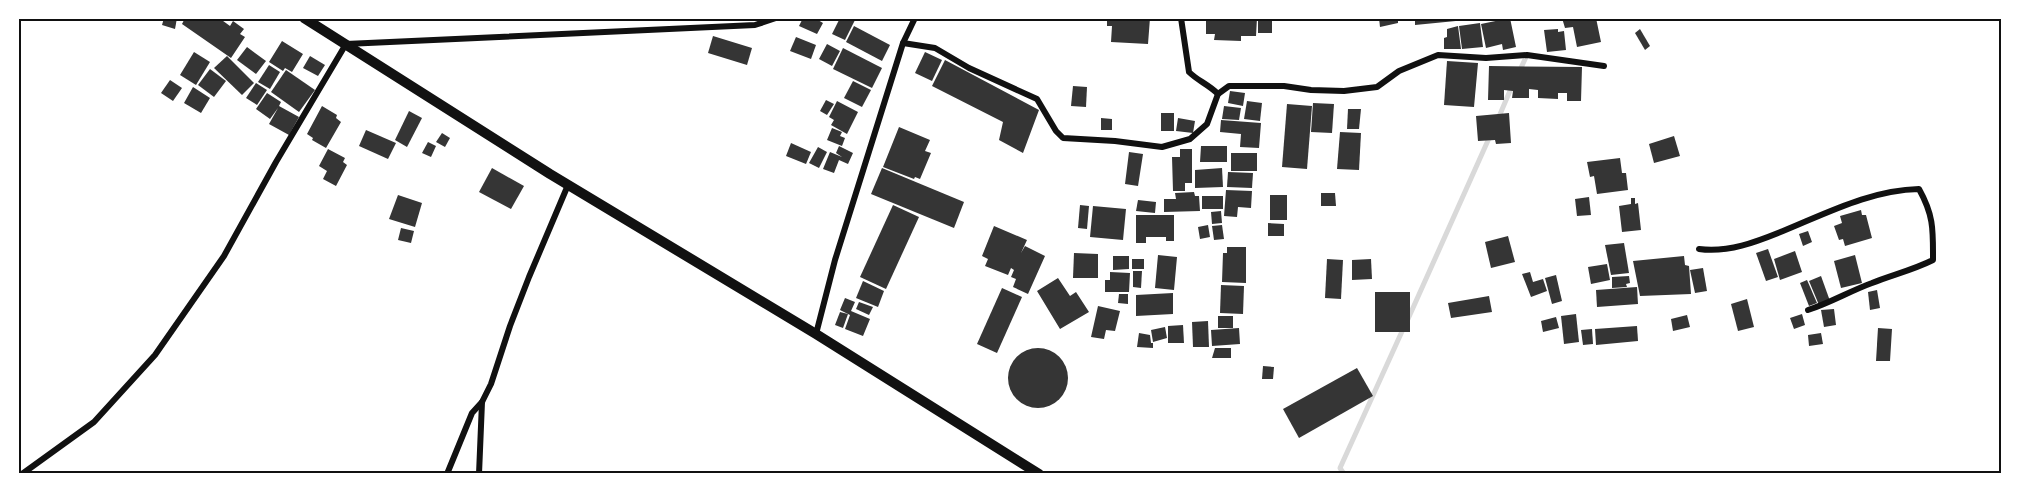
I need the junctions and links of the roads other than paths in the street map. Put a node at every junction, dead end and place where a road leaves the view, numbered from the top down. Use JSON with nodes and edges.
{"nodes":[{"id":1,"x":304,"y":18,"type":"edge"},
{"id":2,"x":776,"y":18,"type":"edge"},
{"id":3,"x":915,"y":18,"type":"edge"},
{"id":4,"x":1181,"y":18,"type":"edge"},
{"id":5,"x":903,"y":43,"type":"junction"},
{"id":6,"x":346,"y":44,"type":"junction"},
{"id":7,"x":1604,"y":66,"type":"dead end"},
{"id":8,"x":1218,"y":94,"type":"junction"},
{"id":9,"x":568,"y":185,"type":"junction"},
{"id":10,"x":1699,"y":249,"type":"dead end"},
{"id":11,"x":1808,"y":310,"type":"dead end"},
{"id":12,"x":816,"y":334,"type":"junction"},
{"id":13,"x":482,"y":402,"type":"junction"},
{"id":14,"x":22,"y":474,"type":"edge"},
{"id":15,"x":447,"y":474,"type":"edge"},
{"id":16,"x":479,"y":474,"type":"edge"},
{"id":17,"x":1039,"y":474,"type":"edge"}],
"edges":[{"from":1,"to":6,"type":"street"},
{"from":2,"to":6,"type":"street"},
{"from":3,"to":5,"type":"street"},
{"from":4,"to":8,"type":"street"},
{"from":5,"to":8,"type":"street"},
{"from":5,"to":12,"type":"street"},
{"from":6,"to":9,"type":"street"},
{"from":6,"to":14,"type":"street"},
{"from":7,"to":8,"type":"street"},
{"from":9,"to":12,"type":"street"},
{"from":9,"to":13,"type":"street"},
{"from":10,"to":11,"type":"street"},
{"from":12,"to":17,"type":"street"},
{"from":13,"to":15,"type":"street"},
{"from":13,"to":16,"type":"street"}]}
